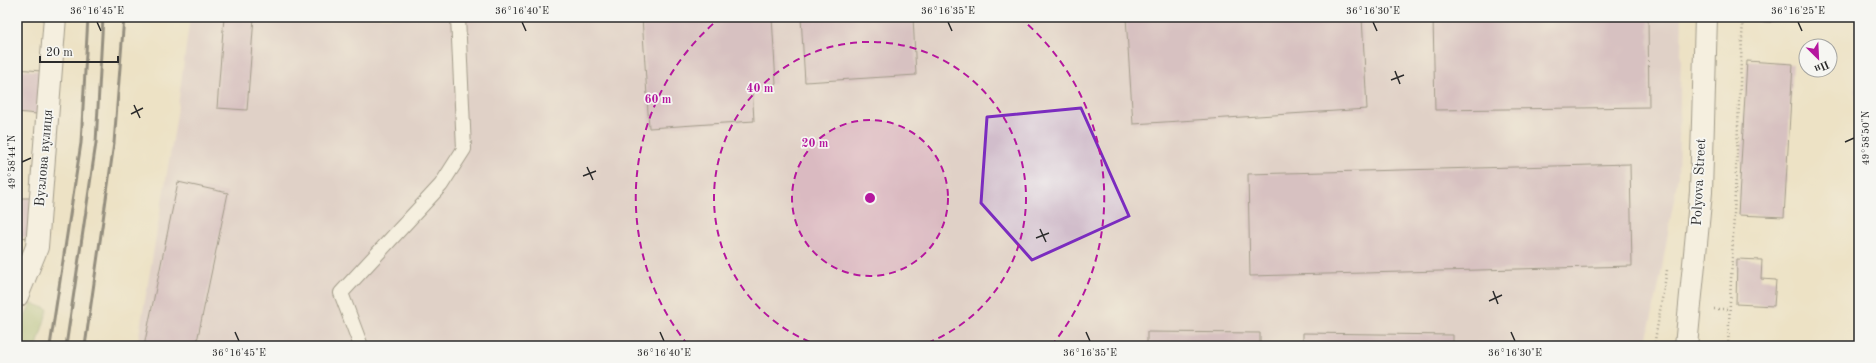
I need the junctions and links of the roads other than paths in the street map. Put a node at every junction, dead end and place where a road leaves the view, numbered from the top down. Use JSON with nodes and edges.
{"nodes":[{"id":1,"x":55,"y":17,"type":"edge"},
{"id":2,"x":458,"y":17,"type":"edge"},
{"id":3,"x":1706,"y":17,"type":"edge"},
{"id":4,"x":17,"y":296,"type":"edge"},
{"id":5,"x":361,"y":346,"type":"edge"},
{"id":6,"x":1686,"y":346,"type":"edge"}],
"edges":[{"from":1,"to":4,"type":"main road","name":"Вузлова вулиця"},
{"from":2,"to":5,"type":"lane"},
{"from":3,"to":6,"type":"main road","name":"Polyova Street"}]}
